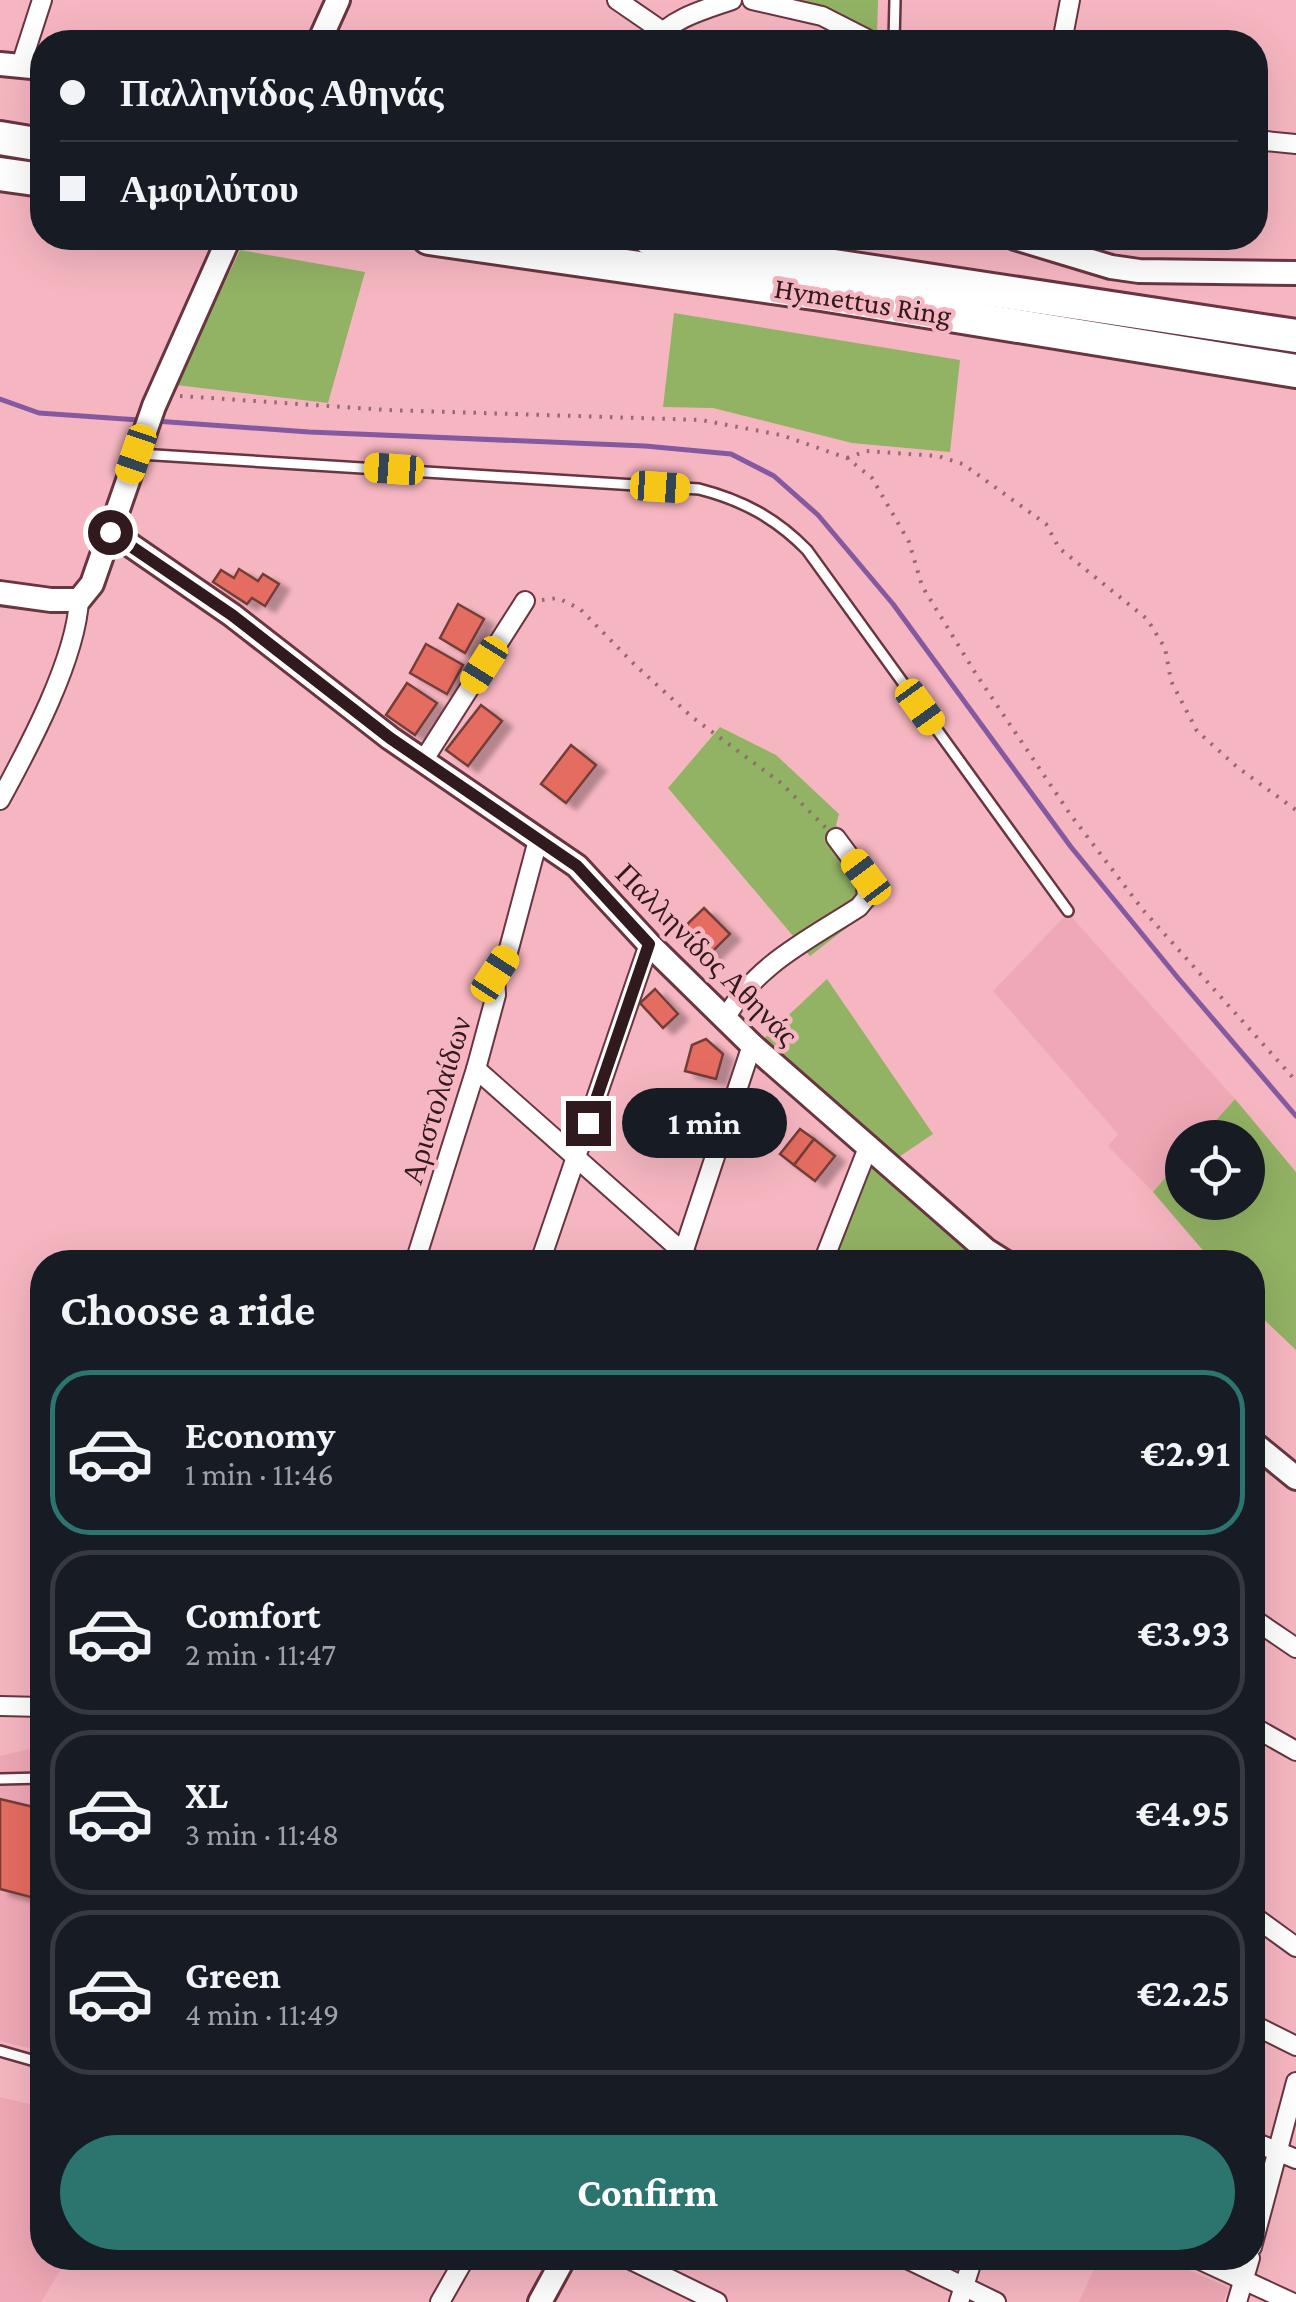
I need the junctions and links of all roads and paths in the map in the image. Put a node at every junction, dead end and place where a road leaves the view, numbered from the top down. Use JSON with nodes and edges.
{"nodes":[{"id":1,"x":42,"y":0,"type":"edge"},
{"id":2,"x":338,"y":0,"type":"edge"},
{"id":3,"x":617,"y":0,"type":"edge"},
{"id":4,"x":684,"y":0,"type":"edge"},
{"id":5,"x":732,"y":0,"type":"edge"},
{"id":6,"x":752,"y":0,"type":"edge"},
{"id":7,"x":895,"y":0,"type":"edge"},
{"id":8,"x":1070,"y":0,"type":"edge"},
{"id":9,"x":680,"y":20,"type":"junction"},
{"id":10,"x":32,"y":30,"type":"edge"},
{"id":11,"x":324,"y":30,"type":"edge"},
{"id":12,"x":650,"y":30,"type":"edge"},
{"id":13,"x":667,"y":30,"type":"edge"},
{"id":14,"x":849,"y":30,"type":"edge"},
{"id":15,"x":894,"y":30,"type":"edge"},
{"id":16,"x":1064,"y":30,"type":"edge"},
{"id":17,"x":30,"y":38,"type":"edge"},
{"id":18,"x":21,"y":66,"type":"edge"},
{"id":19,"x":0,"y":138,"type":"edge"},
{"id":20,"x":1268,"y":141,"type":"edge"},
{"id":21,"x":30,"y":143,"type":"edge"},
{"id":22,"x":1296,"y":144,"type":"edge"},
{"id":23,"x":0,"y":174,"type":"edge"},
{"id":24,"x":30,"y":178,"type":"edge"},
{"id":25,"x":223,"y":250,"type":"edge"},
{"id":26,"x":514,"y":250,"type":"edge"},
{"id":27,"x":728,"y":250,"type":"edge"},
{"id":28,"x":1058,"y":250,"type":"edge"},
{"id":29,"x":1296,"y":273,"type":"edge"},
{"id":30,"x":1296,"y":336,"type":"edge"},
{"id":31,"x":1296,"y":371,"type":"edge"},
{"id":32,"x":157,"y":400,"type":"junction"},
{"id":33,"x":139,"y":447,"type":"junction"},
{"id":34,"x":847,"y":458,"type":"junction"},
{"id":35,"x":110,"y":532,"type":"junction"},
{"id":36,"x":0,"y":592,"type":"edge"},
{"id":37,"x":79,"y":600,"type":"junction"},
{"id":38,"x":524,"y":601,"type":"joint"},
{"id":39,"x":423,"y":760,"type":"junction"},
{"id":40,"x":0,"y":800,"type":"edge"},
{"id":41,"x":1296,"y":810,"type":"edge"},
{"id":42,"x":836,"y":838,"type":"joint"},
{"id":43,"x":538,"y":840,"type":"junction"},
{"id":44,"x":1068,"y":912,"type":"dead end"},
{"id":45,"x":649,"y":944,"type":"junction"},
{"id":46,"x":724,"y":1019,"type":"junction"},
{"id":47,"x":752,"y":1046,"type":"junction"},
{"id":48,"x":476,"y":1069,"type":"junction"},
{"id":49,"x":1296,"y":1081,"type":"edge"},
{"id":50,"x":869,"y":1145,"type":"junction"},
{"id":51,"x":576,"y":1158,"type":"junction"},
{"id":52,"x":419,"y":1250,"type":"edge"},
{"id":53,"x":544,"y":1250,"type":"edge"},
{"id":54,"x":676,"y":1250,"type":"edge"},
{"id":55,"x":689,"y":1250,"type":"edge"},
{"id":56,"x":828,"y":1250,"type":"edge"},
{"id":57,"x":981,"y":1250,"type":"edge"},
{"id":58,"x":1265,"y":1453,"type":"edge"},
{"id":59,"x":1296,"y":1478,"type":"edge"},
{"id":60,"x":1265,"y":1627,"type":"edge"},
{"id":61,"x":1296,"y":1648,"type":"edge"},
{"id":62,"x":0,"y":1706,"type":"edge"},
{"id":63,"x":30,"y":1707,"type":"edge"},
{"id":64,"x":1265,"y":1733,"type":"edge"},
{"id":65,"x":1296,"y":1751,"type":"edge"},
{"id":66,"x":30,"y":1778,"type":"edge"},
{"id":67,"x":0,"y":1779,"type":"edge"},
{"id":68,"x":1265,"y":1924,"type":"edge"},
{"id":69,"x":1296,"y":1946,"type":"edge"},
{"id":70,"x":1265,"y":2030,"type":"edge"},
{"id":71,"x":1296,"y":2046,"type":"edge"},
{"id":72,"x":0,"y":2051,"type":"edge"},
{"id":73,"x":30,"y":2060,"type":"edge"},
{"id":74,"x":1296,"y":2082,"type":"edge"},
{"id":75,"x":1287,"y":2155,"type":"edge"},
{"id":76,"x":1265,"y":2213,"type":"edge"},
{"id":77,"x":457,"y":2270,"type":"edge"},
{"id":78,"x":557,"y":2270,"type":"edge"},
{"id":79,"x":652,"y":2270,"type":"edge"},
{"id":80,"x":924,"y":2270,"type":"edge"},
{"id":81,"x":1222,"y":2270,"type":"edge"},
{"id":82,"x":1247,"y":2270,"type":"edge"},
{"id":83,"x":1244,"y":2280,"type":"junction"},
{"id":84,"x":962,"y":2294,"type":"edge"},
{"id":85,"x":440,"y":2302,"type":"edge"},
{"id":86,"x":540,"y":2302,"type":"edge"},
{"id":87,"x":718,"y":2302,"type":"edge"},
{"id":88,"x":996,"y":2302,"type":"edge"},
{"id":89,"x":1237,"y":2302,"type":"edge"},
{"id":90,"x":1291,"y":2302,"type":"edge"}],
"edges":[{"from":1,"to":10,"type":"street"},
{"from":2,"to":11,"type":"street"},
{"from":3,"to":12,"type":"street"},
{"from":4,"to":9,"type":"street"},
{"from":5,"to":9,"type":"street"},
{"from":6,"to":14,"type":"street"},
{"from":7,"to":15,"type":"lane"},
{"from":8,"to":16,"type":"street"},
{"from":9,"to":13,"type":"street"},
{"from":17,"to":18,"type":"street"},
{"from":19,"to":21,"type":"highway"},
{"from":20,"to":22,"type":"street"},
{"from":23,"to":24,"type":"highway"},
{"from":25,"to":32,"type":"street"},
{"from":26,"to":31,"type":"highway","name":"Hymettus Ring"},
{"from":27,"to":30,"type":"highway","name":"Hymettus Ring"},
{"from":28,"to":29,"type":"street"},
{"from":32,"to":33,"type":"street"},
{"from":32,"to":34,"type":"path"},
{"from":33,"to":35,"type":"street"},
{"from":33,"to":44,"type":"lane"},
{"from":34,"to":41,"type":"path"},
{"from":34,"to":49,"type":"path"},
{"from":35,"to":37,"type":"street"},
{"from":35,"to":39,"type":"street","name":"Παλληνίδος Αθηνάς"},
{"from":36,"to":37,"type":"street"},
{"from":37,"to":40,"type":"street"},
{"from":38,"to":39,"type":"street"},
{"from":38,"to":42,"type":"path"},
{"from":39,"to":43,"type":"street","name":"Παλληνίδος Αθηνάς"},
{"from":42,"to":46,"type":"street"},
{"from":43,"to":45,"type":"street","name":"Παλληνίδος Αθηνάς"},
{"from":43,"to":48,"type":"street","name":"Αριστολαίδων"},
{"from":45,"to":46,"type":"street","name":"Παλληνίδος Αθηνάς"},
{"from":45,"to":51,"type":"street"},
{"from":46,"to":47,"type":"street","name":"Παλληνίδος Αθηνάς"},
{"from":47,"to":50,"type":"street","name":"Παλληνίδος Αθηνάς"},
{"from":47,"to":55,"type":"street"},
{"from":48,"to":51,"type":"street"},
{"from":48,"to":52,"type":"street","name":"Αριστολαίδων"},
{"from":50,"to":56,"type":"street"},
{"from":50,"to":57,"type":"street","name":"Παλληνίδος Αθηνάς"},
{"from":51,"to":53,"type":"street"},
{"from":51,"to":54,"type":"street"},
{"from":58,"to":59,"type":"street"},
{"from":60,"to":61,"type":"street"},
{"from":62,"to":63,"type":"street"},
{"from":64,"to":65,"type":"street"},
{"from":66,"to":67,"type":"lane"},
{"from":68,"to":69,"type":"street"},
{"from":70,"to":71,"type":"street"},
{"from":72,"to":73,"type":"lane"},
{"from":74,"to":75,"type":"street"},
{"from":75,"to":76,"type":"street"},
{"from":77,"to":85,"type":"street"},
{"from":78,"to":86,"type":"street"},
{"from":79,"to":87,"type":"street"},
{"from":80,"to":84,"type":"street"},
{"from":81,"to":83,"type":"street"},
{"from":82,"to":83,"type":"street"},
{"from":83,"to":89,"type":"street"},
{"from":83,"to":90,"type":"street"},
{"from":84,"to":88,"type":"street"}]}
